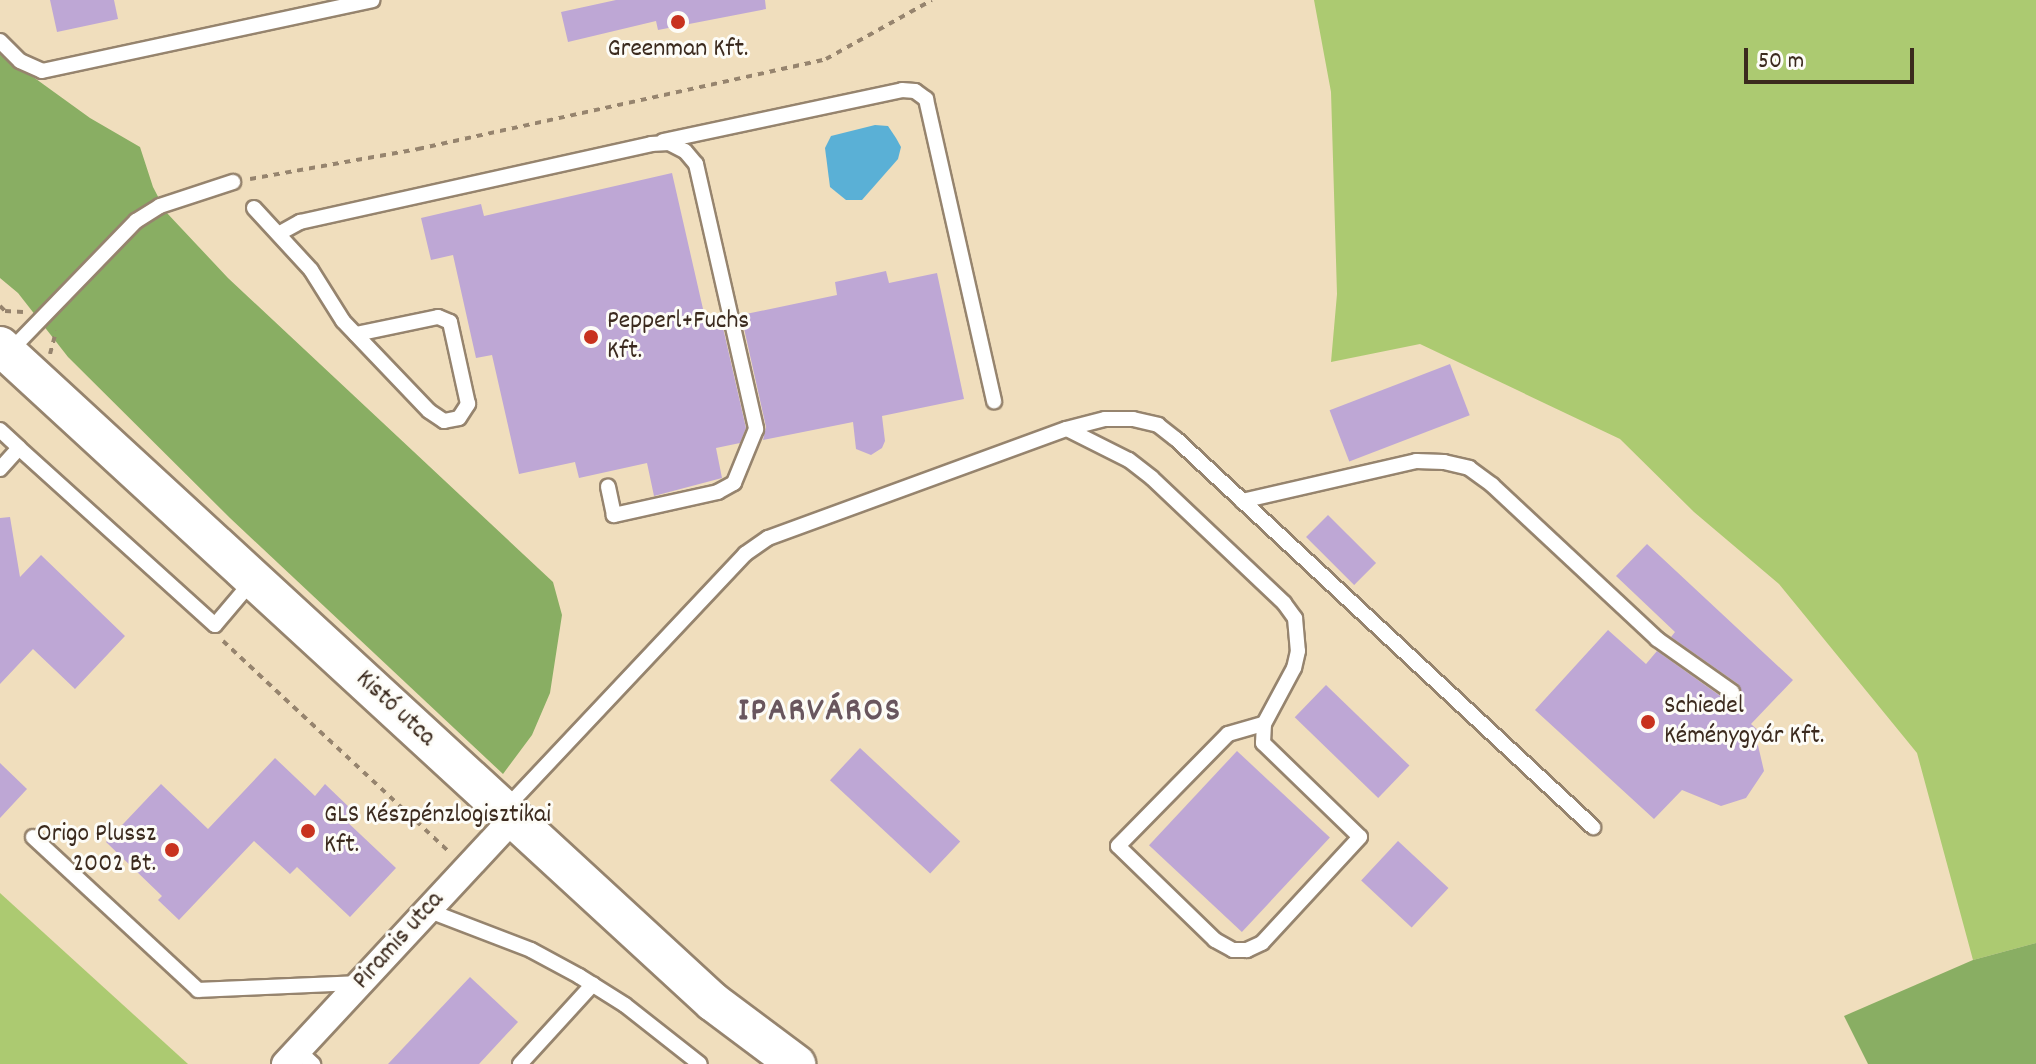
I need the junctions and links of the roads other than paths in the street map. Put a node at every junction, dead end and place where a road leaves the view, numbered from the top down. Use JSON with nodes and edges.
{"nodes":[{"id":1,"x":372,"y":0,"type":"edge"},
{"id":2,"x":0,"y":41,"type":"edge"},
{"id":3,"x":651,"y":144,"type":"junction"},
{"id":4,"x":233,"y":182,"type":"road end"},
{"id":5,"x":254,"y":208,"type":"dead end"},
{"id":6,"x":280,"y":233,"type":"junction"},
{"id":7,"x":356,"y":334,"type":"junction"},
{"id":8,"x":4,"y":350,"type":"edge"},
{"id":9,"x":994,"y":401,"type":"dead end"},
{"id":10,"x":1066,"y":429,"type":"junction"},
{"id":11,"x":0,"y":430,"type":"edge"},
{"id":12,"x":19,"y":448,"type":"junction"},
{"id":13,"x":0,"y":469,"type":"edge"},
{"id":14,"x":608,"y":487,"type":"dead end"},
{"id":15,"x":1242,"y":501,"type":"junction"},
{"id":16,"x":253,"y":579,"type":"junction"},
{"id":17,"x":1732,"y":692,"type":"dead end"},
{"id":18,"x":1264,"y":724,"type":"junction"},
{"id":19,"x":508,"y":814,"type":"junction"},
{"id":20,"x":1593,"y":827,"type":"dead end"},
{"id":21,"x":33,"y":837,"type":"dead end"},
{"id":22,"x":427,"y":910,"type":"junction"},
{"id":23,"x":361,"y":983,"type":"junction"},
{"id":24,"x":593,"y":984,"type":"junction"},
{"id":25,"x":299,"y":1059,"type":"edge"},
{"id":26,"x":696,"y":1063,"type":"edge"},
{"id":27,"x":520,"y":1064,"type":"edge"},
{"id":28,"x":796,"y":1064,"type":"edge"}],
"edges":[{"from":1,"to":2,"type":"lane"},
{"from":3,"to":6,"type":"lane"},
{"from":3,"to":9,"type":"lane"},
{"from":3,"to":14,"type":"lane"},
{"from":4,"to":8,"type":"lane"},
{"from":5,"to":6,"type":"lane"},
{"from":6,"to":7,"type":"lane"},
{"from":7,"to":7,"type":"lane"},
{"from":8,"to":16,"type":"street","name":"Kistó utca"},
{"from":10,"to":15,"type":"lane"},
{"from":10,"to":18,"type":"lane"},
{"from":10,"to":19,"type":"lane"},
{"from":11,"to":12,"type":"lane"},
{"from":12,"to":13,"type":"lane"},
{"from":12,"to":16,"type":"lane"},
{"from":15,"to":17,"type":"lane"},
{"from":15,"to":20,"type":"lane"},
{"from":16,"to":19,"type":"street","name":"Kistó utca"},
{"from":18,"to":18,"type":"lane"},
{"from":19,"to":22,"type":"street","name":"Piramis utca"},
{"from":19,"to":28,"type":"street","name":"Kistó utca"},
{"from":21,"to":23,"type":"lane"},
{"from":22,"to":23,"type":"street","name":"Piramis utca"},
{"from":22,"to":24,"type":"lane"},
{"from":23,"to":25,"type":"street","name":"Piramis utca"},
{"from":24,"to":26,"type":"lane"},
{"from":24,"to":27,"type":"lane"}]}
